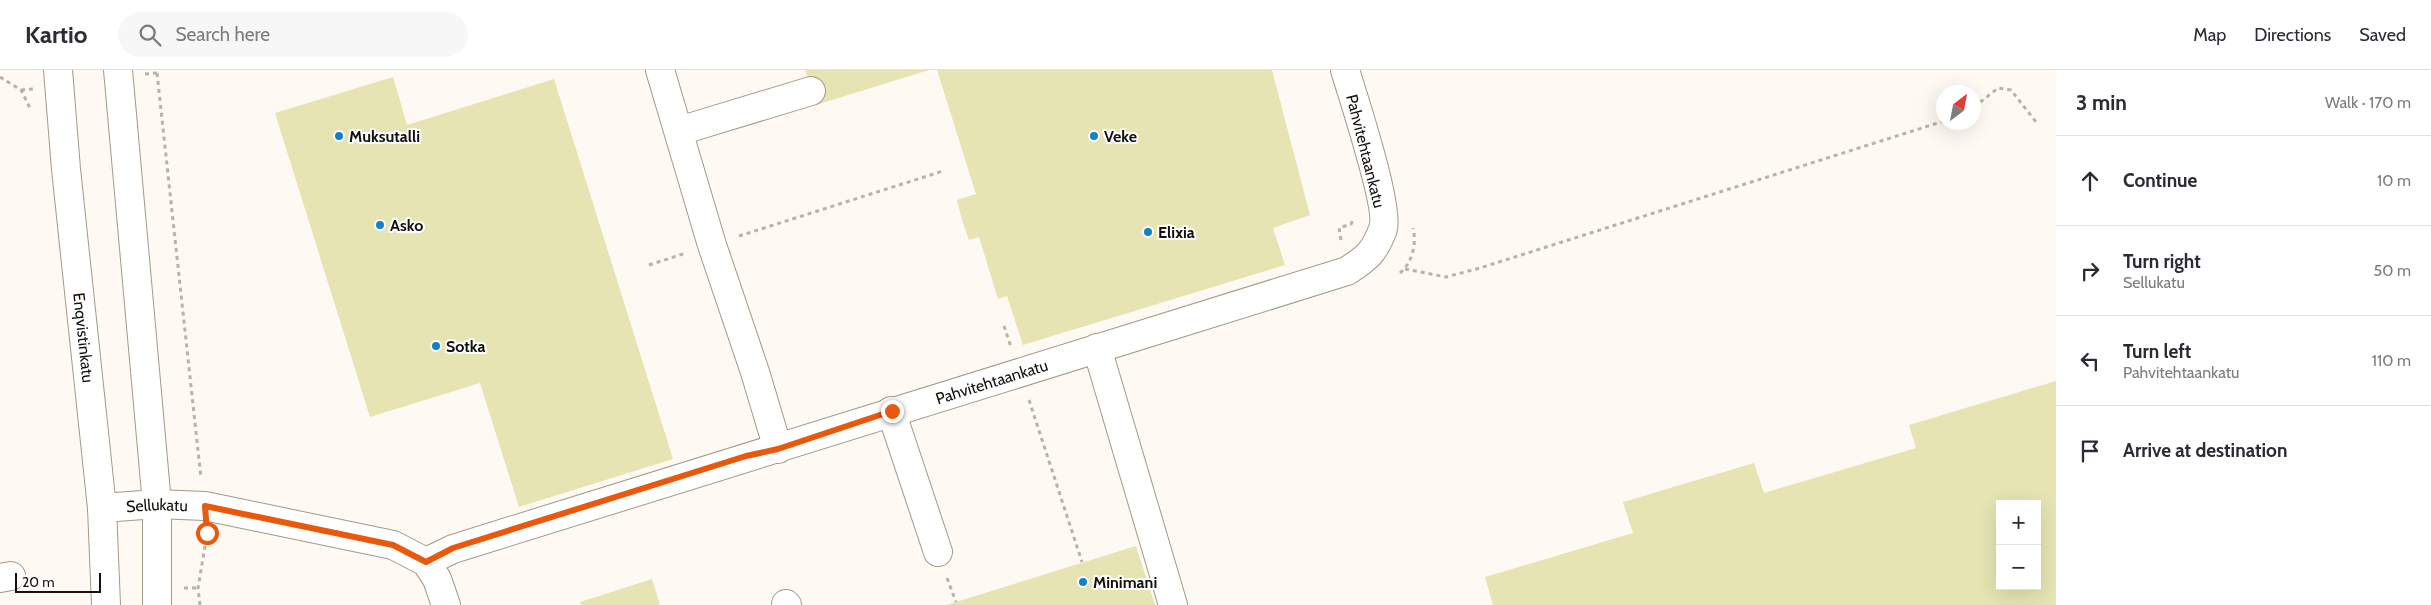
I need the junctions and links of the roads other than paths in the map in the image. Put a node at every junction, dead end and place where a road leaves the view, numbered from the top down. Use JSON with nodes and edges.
{"nodes":[{"id":1,"x":58,"y":70,"type":"edge"},
{"id":2,"x":118,"y":70,"type":"edge"},
{"id":3,"x":660,"y":70,"type":"edge"},
{"id":4,"x":1345,"y":70,"type":"edge"},
{"id":5,"x":811,"y":91,"type":"dead end"},
{"id":6,"x":679,"y":130,"type":"junction"},
{"id":7,"x":1097,"y":348,"type":"junction"},
{"id":8,"x":892,"y":411,"type":"junction"},
{"id":9,"x":778,"y":449,"type":"junction"},
{"id":10,"x":157,"y":504,"type":"junction"},
{"id":11,"x":102,"y":508,"type":"junction"},
{"id":12,"x":938,"y":552,"type":"dead end"},
{"id":13,"x":426,"y":562,"type":"junction"},
{"id":14,"x":106,"y":605,"type":"edge"},
{"id":15,"x":157,"y":605,"type":"edge"},
{"id":16,"x":446,"y":605,"type":"edge"},
{"id":17,"x":1173,"y":605,"type":"edge"}],
"edges":[{"from":1,"to":11,"type":"street","name":"Enqvistinkatu"},
{"from":2,"to":10,"type":"street"},
{"from":3,"to":6,"type":"street"},
{"from":4,"to":7,"type":"street","name":"Pahvitehtaankatu"},
{"from":5,"to":6,"type":"street"},
{"from":6,"to":9,"type":"street"},
{"from":7,"to":8,"type":"street","name":"Pahvitehtaankatu"},
{"from":7,"to":17,"type":"street"},
{"from":8,"to":9,"type":"street","name":"Pahvitehtaankatu"},
{"from":8,"to":12,"type":"street"},
{"from":9,"to":13,"type":"street","name":"Pahvitehtaankatu"},
{"from":10,"to":11,"type":"street","name":"Sellukatu"},
{"from":10,"to":13,"type":"street","name":"Sellukatu"},
{"from":10,"to":15,"type":"street"},
{"from":11,"to":14,"type":"street","name":"Enqvistinkatu"},
{"from":13,"to":16,"type":"street"}]}
